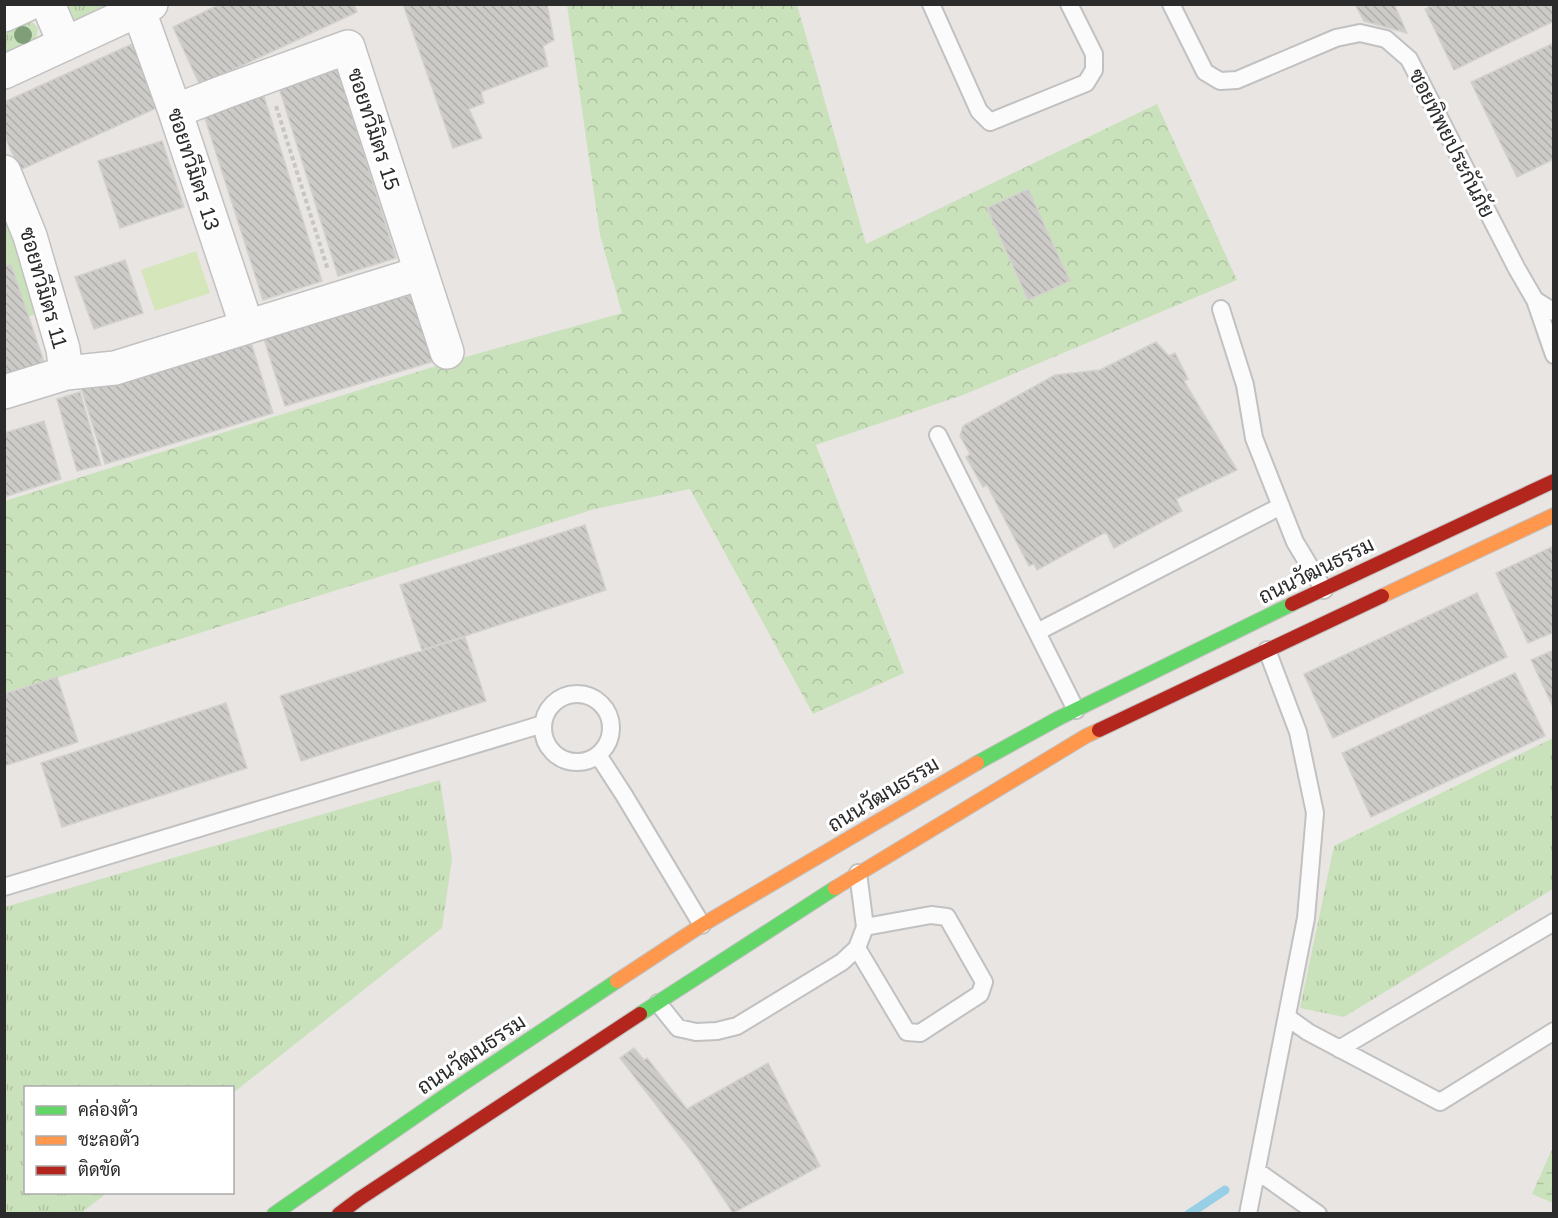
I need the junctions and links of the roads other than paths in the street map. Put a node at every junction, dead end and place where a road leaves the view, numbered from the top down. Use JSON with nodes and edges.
{"nodes":[{"id":1,"x":28,"y":4,"type":"edge"},
{"id":2,"x":48,"y":4,"type":"edge"},
{"id":3,"x":931,"y":4,"type":"edge"},
{"id":4,"x":1069,"y":4,"type":"edge"},
{"id":5,"x":1171,"y":4,"type":"edge"},
{"id":6,"x":143,"y":6,"type":"edge"},
{"id":7,"x":4,"y":15,"type":"edge"},
{"id":8,"x":65,"y":44,"type":"junction"},
{"id":9,"x":4,"y":72,"type":"edge"},
{"id":10,"x":175,"y":111,"type":"junction"},
{"id":11,"x":4,"y":172,"type":"edge"},
{"id":12,"x":421,"y":273,"type":"junction"},
{"id":13,"x":1535,"y":300,"type":"junction"},
{"id":14,"x":1221,"y":309,"type":"dead end"},
{"id":15,"x":1554,"y":312,"type":"edge"},
{"id":16,"x":247,"y":327,"type":"junction"},
{"id":17,"x":447,"y":352,"type":"dead end"},
{"id":18,"x":1554,"y":355,"type":"edge"},
{"id":19,"x":66,"y":373,"type":"junction"},
{"id":20,"x":4,"y":392,"type":"edge"},
{"id":21,"x":938,"y":435,"type":"dead end"},
{"id":22,"x":1554,"y":481,"type":"edge"},
{"id":23,"x":1281,"y":506,"type":"junction"},
{"id":24,"x":1554,"y":515,"type":"edge"},
{"id":25,"x":1324,"y":590,"type":"junction"},
{"id":26,"x":1037,"y":632,"type":"junction"},
{"id":27,"x":1261,"y":637,"type":"junction"},
{"id":28,"x":1076,"y":710,"type":"junction"},
{"id":29,"x":543,"y":724,"type":"junction"},
{"id":30,"x":598,"y":755,"type":"junction"},
{"id":31,"x":850,"y":858,"type":"junction"},
{"id":32,"x":4,"y":887,"type":"edge"},
{"id":33,"x":1554,"y":921,"type":"edge"},
{"id":34,"x":702,"y":926,"type":"junction"},
{"id":35,"x":865,"y":927,"type":"junction"},
{"id":36,"x":857,"y":948,"type":"junction"},
{"id":37,"x":655,"y":999,"type":"junction"},
{"id":38,"x":1287,"y":1017,"type":"junction"},
{"id":39,"x":1554,"y":1031,"type":"edge"},
{"id":40,"x":1340,"y":1049,"type":"junction"},
{"id":41,"x":1257,"y":1171,"type":"junction"},
{"id":42,"x":274,"y":1214,"type":"edge"},
{"id":43,"x":339,"y":1214,"type":"edge"},
{"id":44,"x":1248,"y":1214,"type":"edge"},
{"id":45,"x":1318,"y":1214,"type":"edge"}],
"edges":[{"from":1,"to":7,"type":"street"},
{"from":2,"to":8,"type":"street"},
{"from":3,"to":4,"type":"lane"},
{"from":5,"to":13,"type":"lane","name":"ซอยทิพยประกันภัย"},
{"from":6,"to":8,"type":"street"},
{"from":6,"to":10,"type":"street","name":"ซอยทวีมิตร 13"},
{"from":8,"to":9,"type":"street"},
{"from":10,"to":12,"type":"street","name":"ซอยทวีมิตร 15"},
{"from":10,"to":16,"type":"street","name":"ซอยทวีมิตร 13"},
{"from":11,"to":19,"type":"street","name":"ซอยทวีมิตร 11"},
{"from":12,"to":16,"type":"street"},
{"from":12,"to":17,"type":"street","name":"ซอยทวีมิตร 15"},
{"from":13,"to":15,"type":"lane","name":"ซอยทิพยประกันภัย"},
{"from":13,"to":18,"type":"lane","name":"ซอยทิพยประกันภัย"},
{"from":14,"to":23,"type":"lane"},
{"from":16,"to":19,"type":"street"},
{"from":19,"to":20,"type":"street"},
{"from":21,"to":26,"type":"lane"},
{"from":22,"to":25,"type":"street","name":"ถนนวัฒนธรรม"},
{"from":23,"to":25,"type":"lane"},
{"from":23,"to":26,"type":"lane"},
{"from":24,"to":27,"type":"street","name":"ถนนวัฒนธรรม"},
{"from":25,"to":27,"type":"street","name":"ถนนวัฒนธรรม"},
{"from":26,"to":28,"type":"lane"},
{"from":27,"to":28,"type":"street","name":"ถนนวัฒนธรรม"},
{"from":27,"to":31,"type":"street","name":"ถนนวัฒนธรรม"},
{"from":27,"to":38,"type":"lane"},
{"from":28,"to":31,"type":"street","name":"ถนนวัฒนธรรม"},
{"from":29,"to":30,"type":"lane"},
{"from":29,"to":30,"type":"lane"},
{"from":29,"to":32,"type":"lane"},
{"from":30,"to":34,"type":"lane"},
{"from":31,"to":34,"type":"street","name":"ถนนวัฒนธรรม"},
{"from":31,"to":35,"type":"lane"},
{"from":31,"to":37,"type":"street","name":"ถนนวัฒนธรรม"},
{"from":33,"to":40,"type":"lane"},
{"from":34,"to":42,"type":"street","name":"ถนนวัฒนธรรม"},
{"from":35,"to":36,"type":"lane"},
{"from":35,"to":36,"type":"lane"},
{"from":36,"to":37,"type":"lane"},
{"from":37,"to":43,"type":"street","name":"ถนนวัฒนธรรม"},
{"from":38,"to":40,"type":"lane"},
{"from":38,"to":41,"type":"lane"},
{"from":39,"to":40,"type":"lane"},
{"from":41,"to":44,"type":"lane"},
{"from":41,"to":45,"type":"lane"}]}
